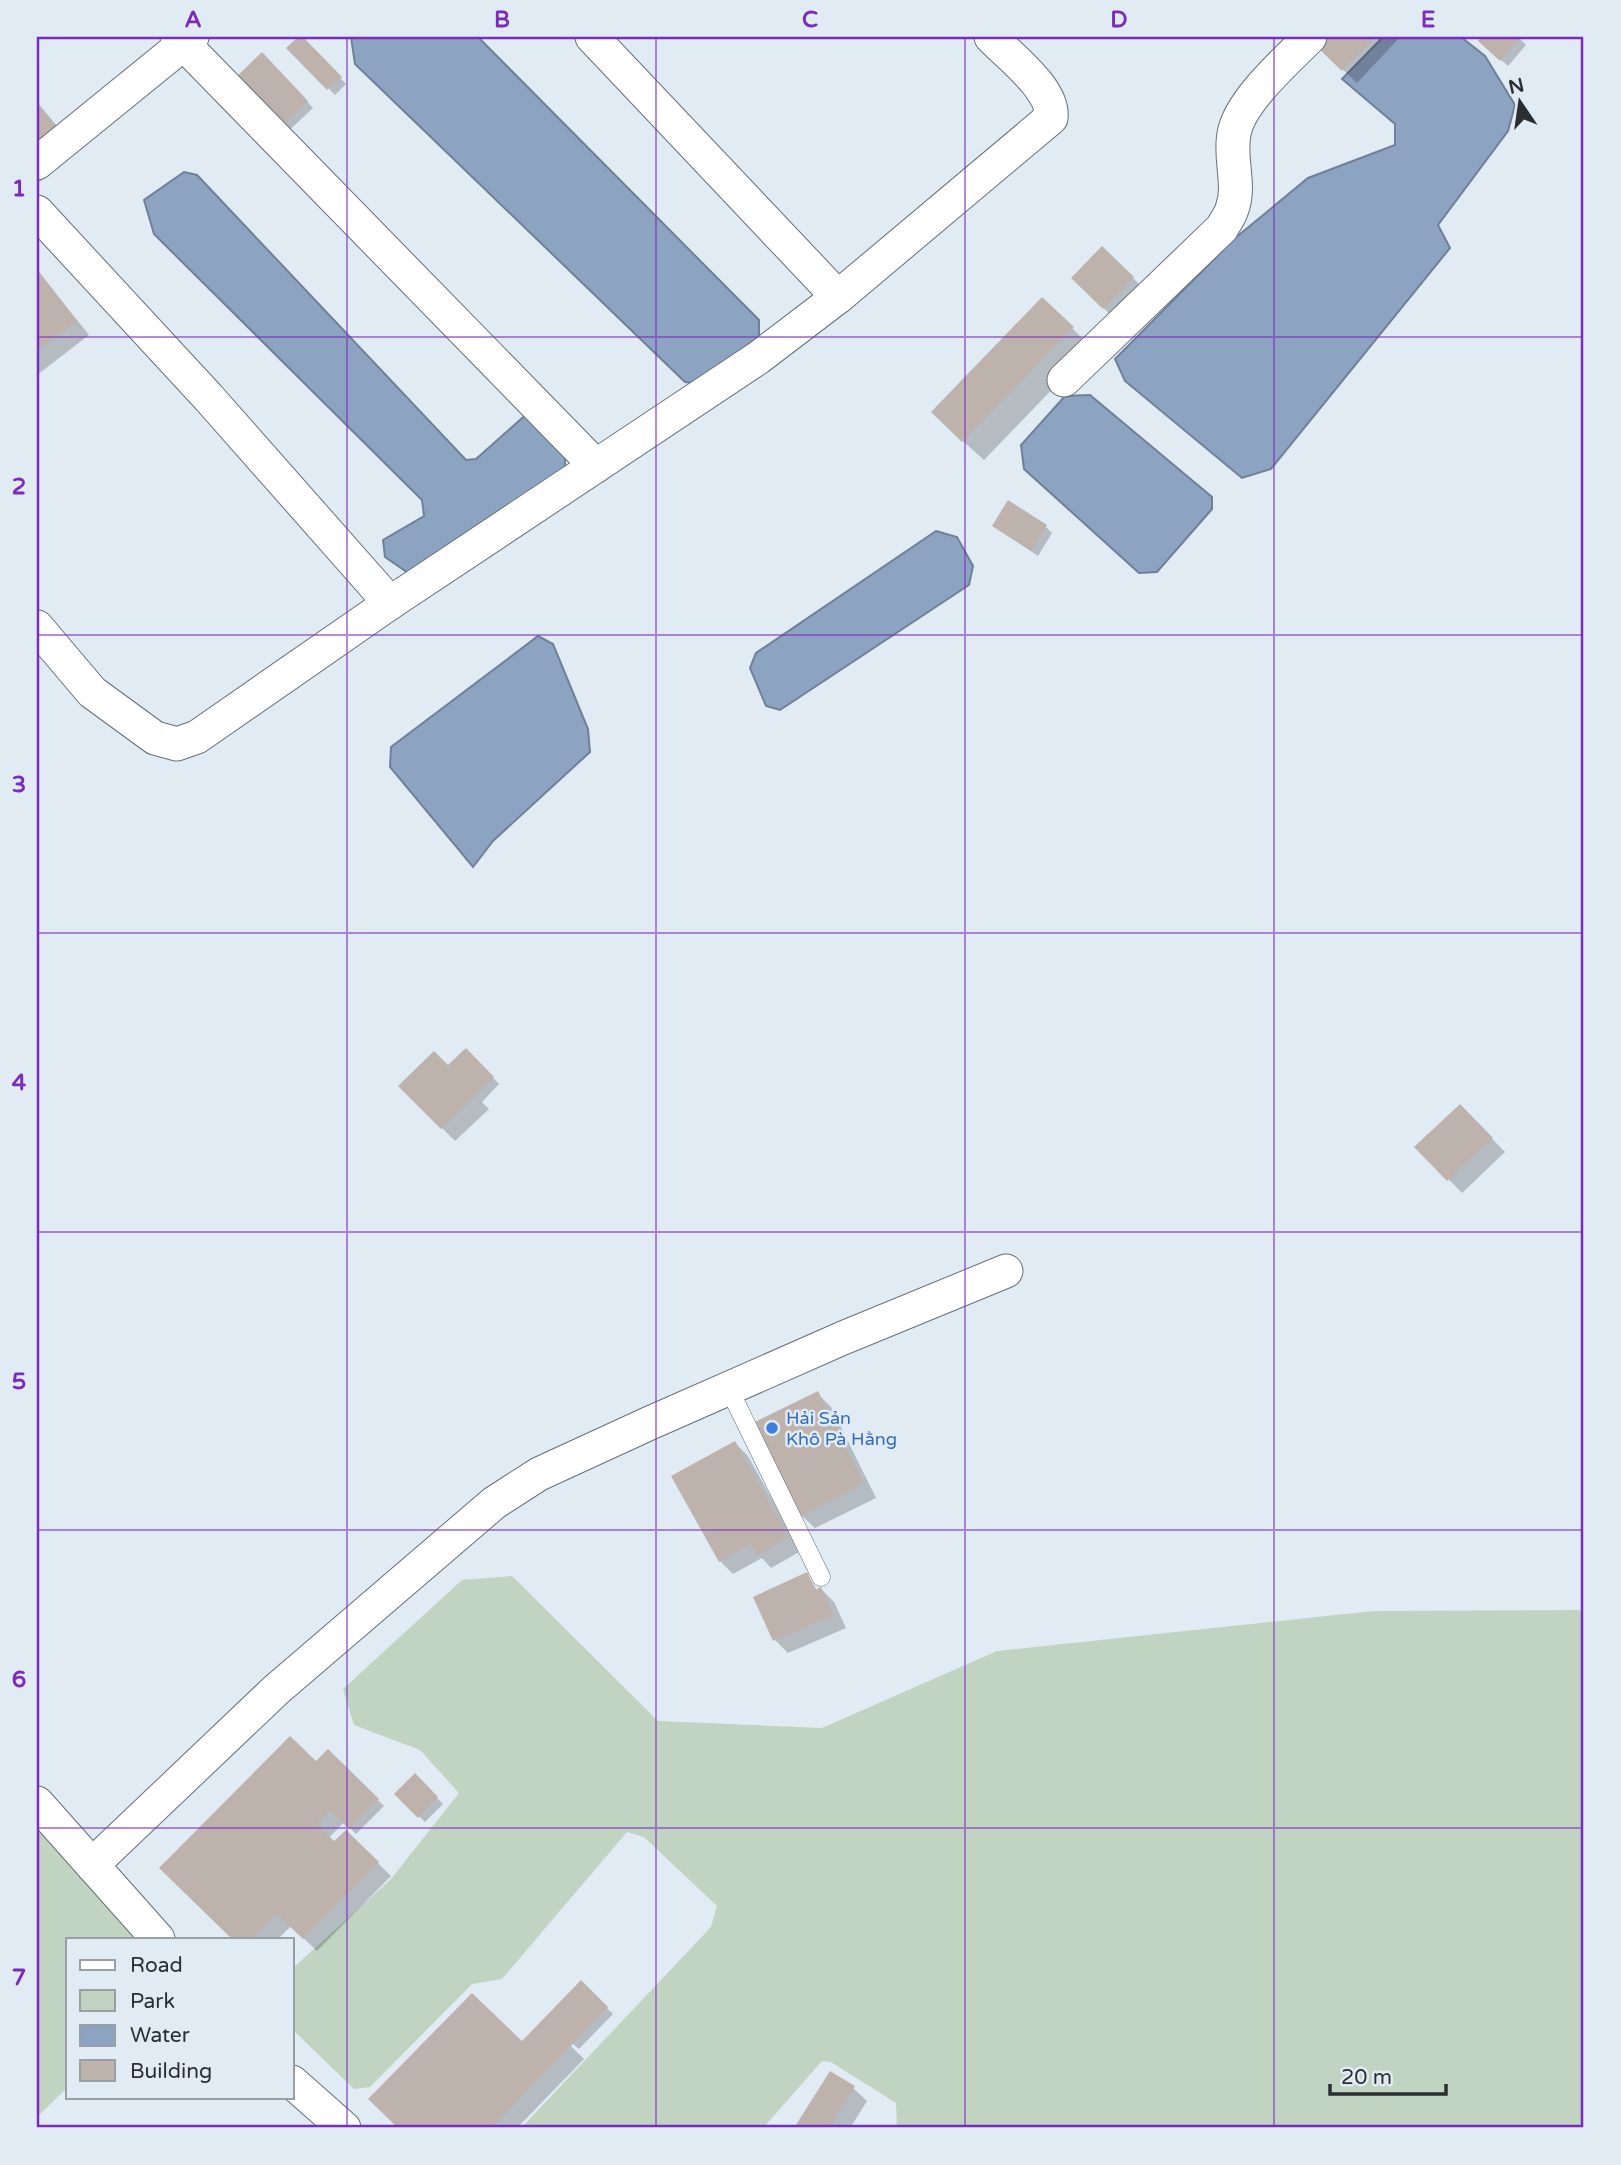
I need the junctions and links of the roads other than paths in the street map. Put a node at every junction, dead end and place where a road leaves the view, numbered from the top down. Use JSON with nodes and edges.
{"nodes":[{"id":1,"x":592,"y":37,"type":"edge"},
{"id":2,"x":991,"y":37,"type":"edge"},
{"id":3,"x":1310,"y":37,"type":"edge"},
{"id":4,"x":184,"y":39,"type":"edge"},
{"id":5,"x":37,"y":163,"type":"edge"},
{"id":6,"x":37,"y":212,"type":"edge"},
{"id":7,"x":838,"y":298,"type":"junction"},
{"id":8,"x":1064,"y":380,"type":"dead end"},
{"id":9,"x":596,"y":466,"type":"junction"},
{"id":10,"x":390,"y":603,"type":"junction"},
{"id":11,"x":37,"y":627,"type":"edge"},
{"id":12,"x":1006,"y":1271,"type":"dead end"},
{"id":13,"x":729,"y":1389,"type":"junction"},
{"id":14,"x":821,"y":1577,"type":"dead end"},
{"id":15,"x":37,"y":1803,"type":"edge"},
{"id":16,"x":92,"y":1865,"type":"junction"},
{"id":17,"x":157,"y":1938,"type":"edge"},
{"id":18,"x":294,"y":2083,"type":"edge"},
{"id":19,"x":344,"y":2128,"type":"edge"}],
"edges":[{"from":1,"to":7,"type":"street"},
{"from":2,"to":7,"type":"street"},
{"from":3,"to":8,"type":"street"},
{"from":4,"to":5,"type":"street"},
{"from":4,"to":9,"type":"street"},
{"from":6,"to":10,"type":"street"},
{"from":7,"to":9,"type":"street"},
{"from":9,"to":10,"type":"street"},
{"from":10,"to":11,"type":"street"},
{"from":12,"to":13,"type":"street"},
{"from":13,"to":14,"type":"lane"},
{"from":13,"to":16,"type":"street"},
{"from":15,"to":16,"type":"street"},
{"from":16,"to":17,"type":"street"},
{"from":18,"to":19,"type":"street"}]}
